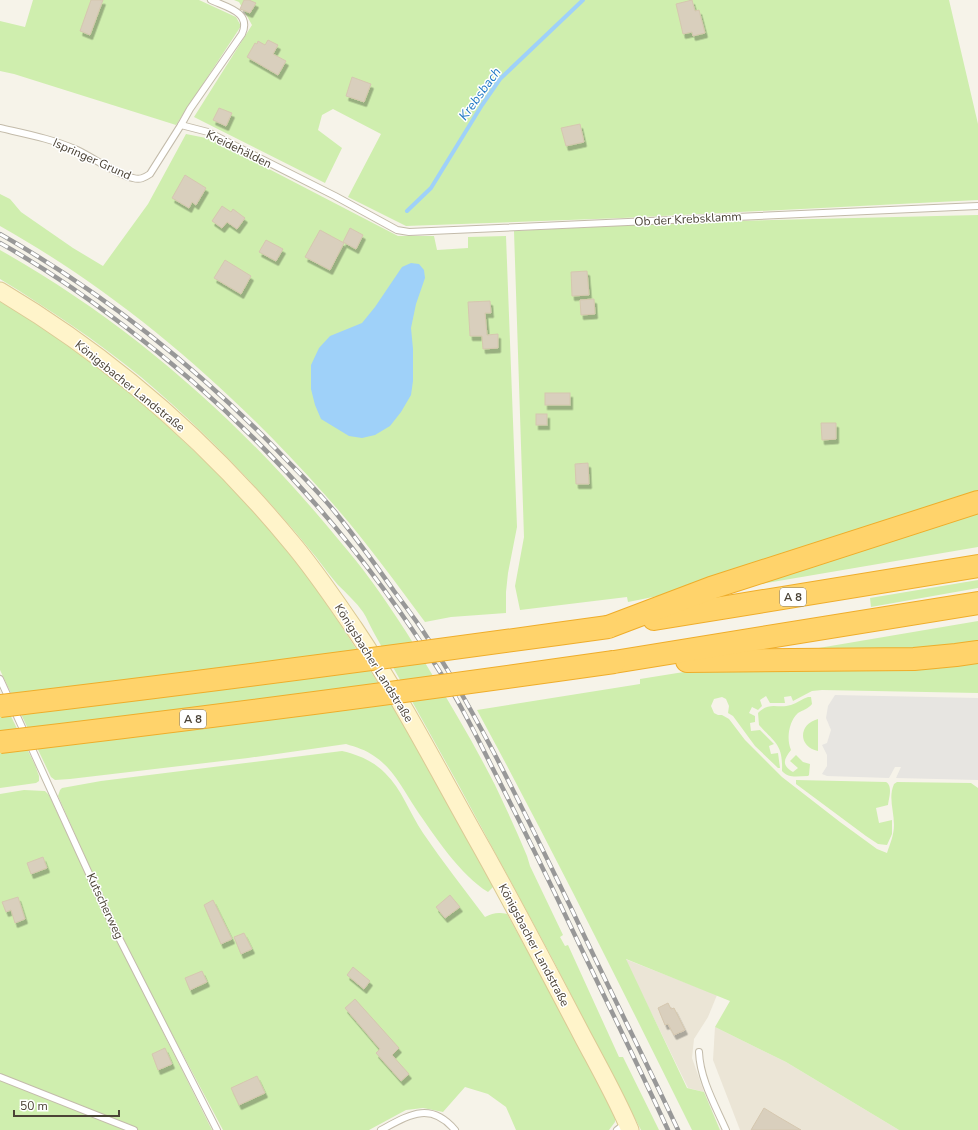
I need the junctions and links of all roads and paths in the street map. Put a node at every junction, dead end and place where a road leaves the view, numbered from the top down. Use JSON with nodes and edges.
{"nodes":[{"id":1,"x":211,"y":0,"type":"edge"},
{"id":2,"x":181,"y":125,"type":"junction"},
{"id":3,"x":0,"y":128,"type":"edge"},
{"id":4,"x":978,"y":206,"type":"edge"},
{"id":5,"x":397,"y":230,"type":"joint"},
{"id":6,"x":0,"y":291,"type":"edge"},
{"id":7,"x":978,"y":502,"type":"edge"},
{"id":8,"x":978,"y":566,"type":"edge"},
{"id":9,"x":978,"y":603,"type":"edge"},
{"id":10,"x":608,"y":627,"type":"junction"},
{"id":11,"x":978,"y":652,"type":"edge"},
{"id":12,"x":614,"y":662,"type":"junction"},
{"id":13,"x":0,"y":679,"type":"edge"},
{"id":14,"x":0,"y":706,"type":"edge"},
{"id":15,"x":0,"y":742,"type":"edge"},
{"id":16,"x":699,"y":1052,"type":"dead end"},
{"id":17,"x":0,"y":1077,"type":"edge"},
{"id":18,"x":625,"y":1127,"type":"edge"},
{"id":19,"x":134,"y":1130,"type":"edge"},
{"id":20,"x":217,"y":1130,"type":"edge"},
{"id":21,"x":381,"y":1130,"type":"edge"},
{"id":22,"x":455,"y":1130,"type":"edge"},
{"id":23,"x":726,"y":1130,"type":"edge"}],
"edges":[{"from":1,"to":2,"type":"lane"},
{"from":2,"to":3,"type":"lane","name":"Ispringer Grund"},
{"from":2,"to":5,"type":"lane","name":"Kreidehälden"},
{"from":4,"to":5,"type":"lane","name":"Ob der Krebsklamm"},
{"from":6,"to":18,"type":"main road","name":"Königsbacher Landstraße"},
{"from":7,"to":10,"type":"highway"},
{"from":8,"to":10,"type":"highway","number":"A 8"},
{"from":9,"to":12,"type":"highway","number":"A 8"},
{"from":10,"to":14,"type":"highway","number":"A 8","bridge":true},
{"from":11,"to":12,"type":"highway"},
{"from":12,"to":15,"type":"highway","number":"A 8","bridge":true},
{"from":13,"to":20,"type":"lane","name":"Kutscherweg"},
{"from":16,"to":23,"type":"lane"},
{"from":17,"to":19,"type":"lane"},
{"from":21,"to":22,"type":"lane"}]}
